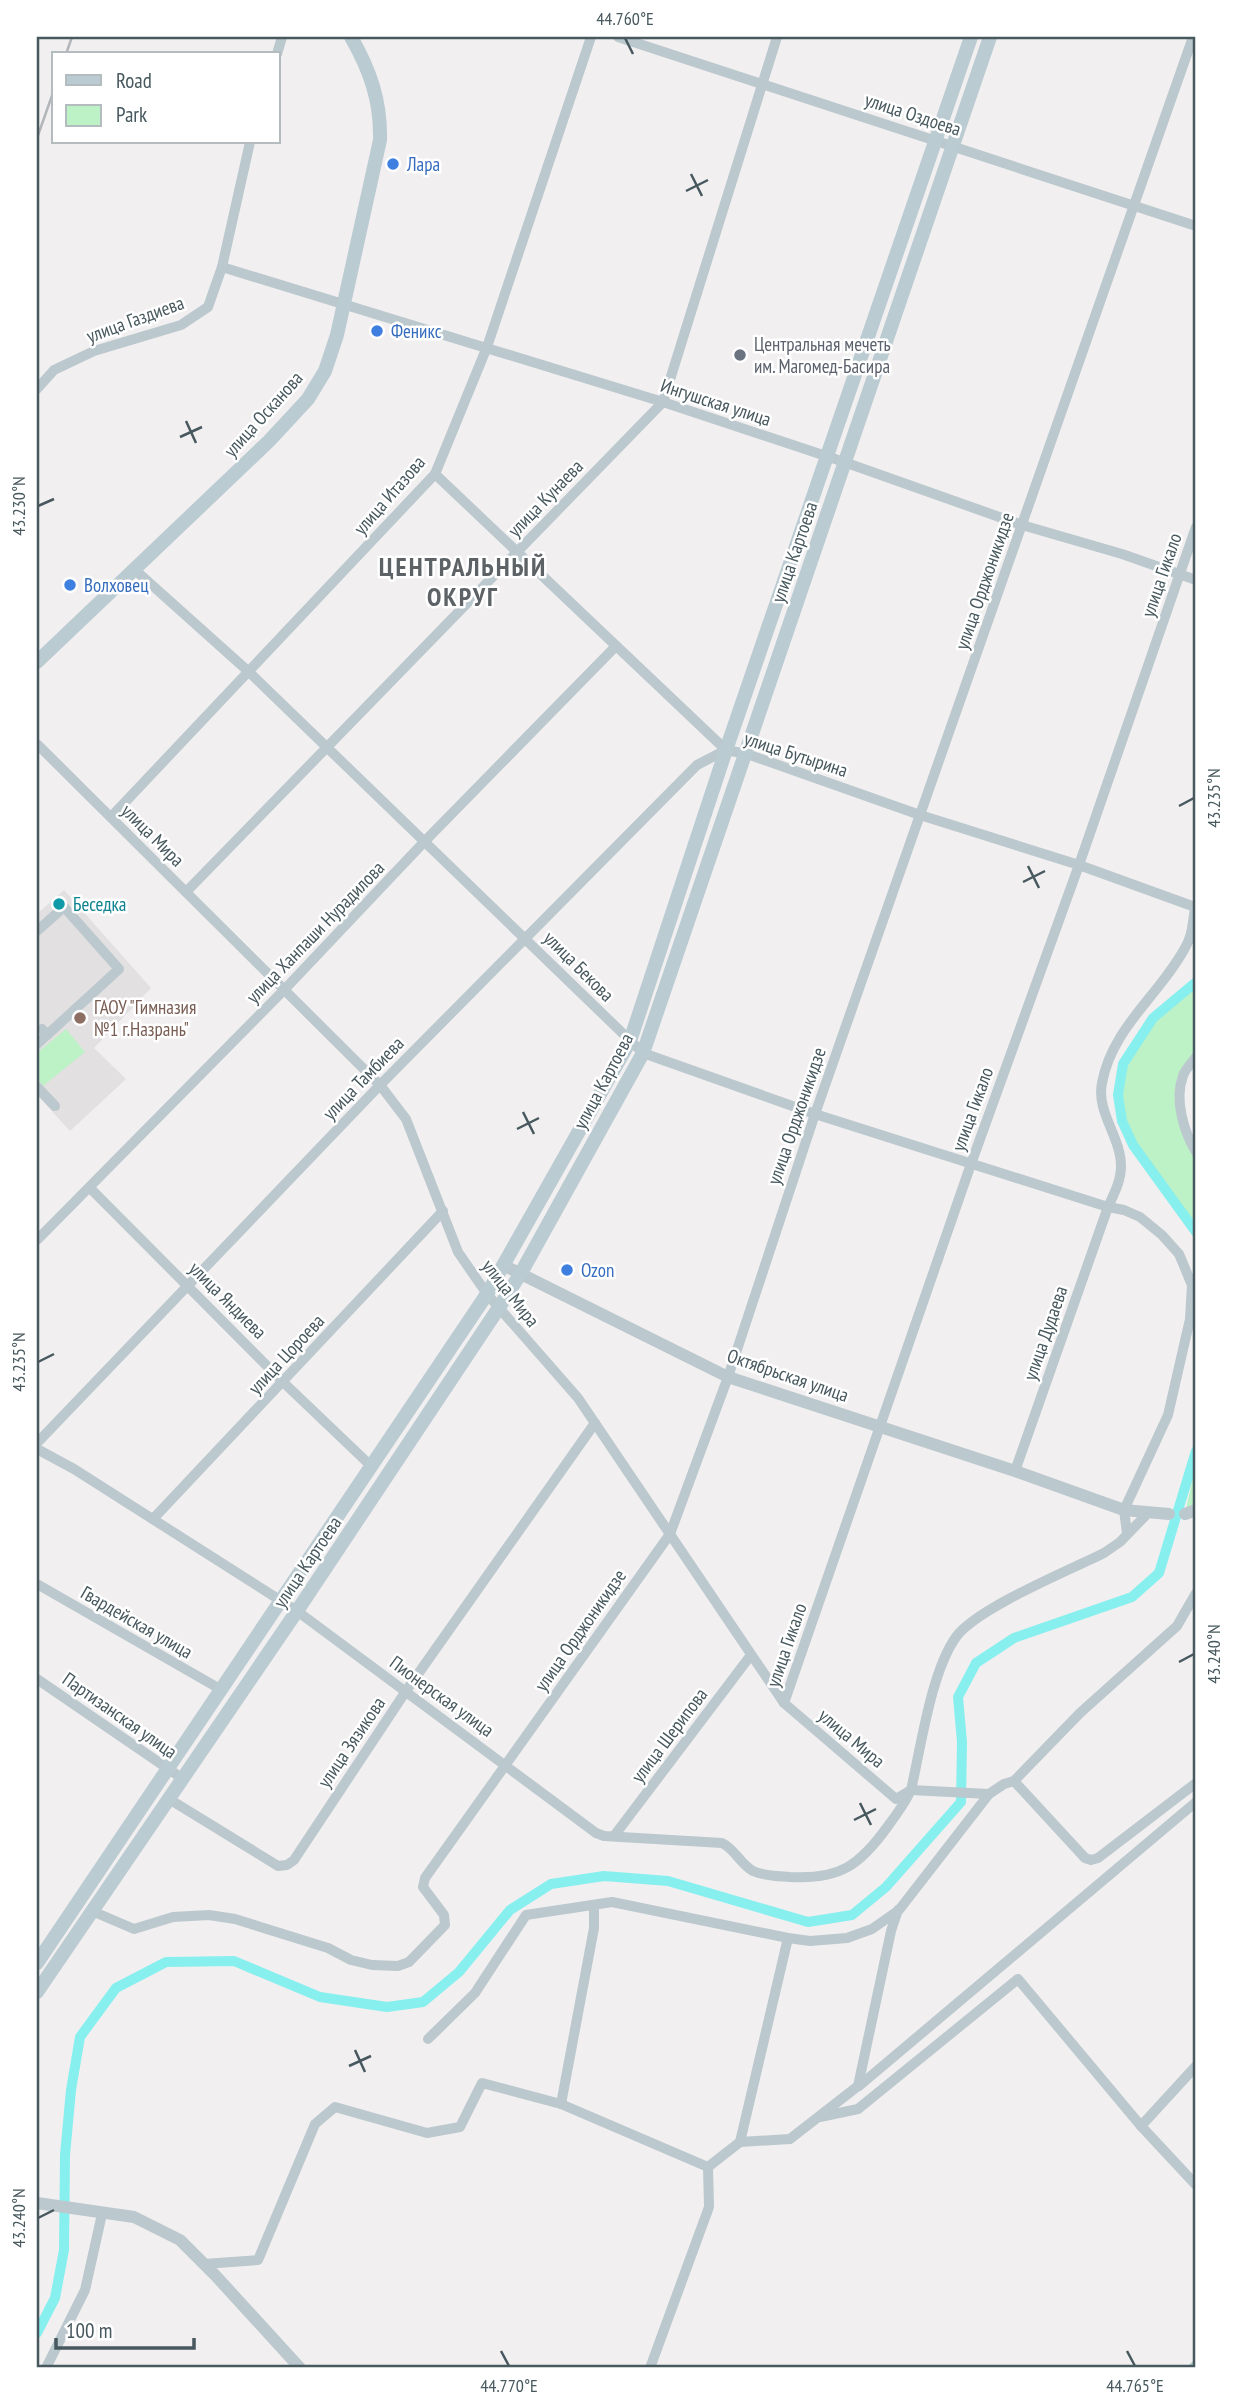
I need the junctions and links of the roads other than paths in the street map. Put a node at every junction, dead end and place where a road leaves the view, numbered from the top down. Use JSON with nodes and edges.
{"nodes":[{"id":1,"x":351,"y":37,"type":"edge"},
{"id":2,"x":590,"y":37,"type":"edge"},
{"id":3,"x":618,"y":37,"type":"edge"},
{"id":4,"x":777,"y":37,"type":"edge"},
{"id":5,"x":971,"y":37,"type":"edge"},
{"id":6,"x":990,"y":37,"type":"edge"},
{"id":7,"x":1193,"y":37,"type":"edge"},
{"id":8,"x":761,"y":83,"type":"junction"},
{"id":9,"x":935,"y":141,"type":"junction"},
{"id":10,"x":250,"y":144,"type":"edge"},
{"id":11,"x":954,"y":146,"type":"junction"},
{"id":12,"x":1135,"y":205,"type":"junction"},
{"id":13,"x":1196,"y":226,"type":"edge"},
{"id":14,"x":222,"y":267,"type":"junction"},
{"id":15,"x":345,"y":305,"type":"junction"},
{"id":16,"x":487,"y":347,"type":"junction"},
{"id":17,"x":37,"y":389,"type":"edge"},
{"id":18,"x":663,"y":402,"type":"junction"},
{"id":19,"x":826,"y":457,"type":"junction"},
{"id":20,"x":845,"y":462,"type":"junction"},
{"id":21,"x":435,"y":474,"type":"junction"},
{"id":22,"x":1022,"y":525,"type":"junction"},
{"id":23,"x":1196,"y":527,"type":"edge"},
{"id":24,"x":518,"y":551,"type":"junction"},
{"id":25,"x":134,"y":569,"type":"junction"},
{"id":26,"x":1180,"y":575,"type":"junction"},
{"id":27,"x":1196,"y":580,"type":"edge"},
{"id":28,"x":616,"y":646,"type":"junction"},
{"id":29,"x":37,"y":662,"type":"edge"},
{"id":30,"x":249,"y":672,"type":"junction"},
{"id":31,"x":37,"y":744,"type":"edge"},
{"id":32,"x":326,"y":746,"type":"junction"},
{"id":33,"x":726,"y":750,"type":"junction"},
{"id":34,"x":747,"y":754,"type":"junction"},
{"id":35,"x":920,"y":815,"type":"junction"},
{"id":36,"x":111,"y":817,"type":"junction"},
{"id":37,"x":425,"y":841,"type":"junction"},
{"id":38,"x":1079,"y":865,"type":"junction"},
{"id":39,"x":186,"y":892,"type":"junction"},
{"id":40,"x":1196,"y":906,"type":"edge"},
{"id":41,"x":37,"y":931,"type":"edge"},
{"id":42,"x":526,"y":938,"type":"junction"},
{"id":43,"x":284,"y":990,"type":"junction"},
{"id":44,"x":630,"y":1041,"type":"junction"},
{"id":45,"x":37,"y":1044,"type":"edge"},
{"id":46,"x":643,"y":1053,"type":"junction"},
{"id":47,"x":1196,"y":1057,"type":"edge"},
{"id":48,"x":380,"y":1085,"type":"junction"},
{"id":49,"x":37,"y":1087,"type":"edge"},
{"id":50,"x":55,"y":1106,"type":"dead end"},
{"id":51,"x":815,"y":1114,"type":"junction"},
{"id":52,"x":1196,"y":1152,"type":"edge"},
{"id":53,"x":971,"y":1164,"type":"junction"},
{"id":54,"x":90,"y":1188,"type":"junction"},
{"id":55,"x":1108,"y":1207,"type":"junction"},
{"id":56,"x":443,"y":1211,"type":"junction"},
{"id":57,"x":37,"y":1240,"type":"edge"},
{"id":58,"x":503,"y":1265,"type":"junction"},
{"id":59,"x":521,"y":1273,"type":"junction"},
{"id":60,"x":188,"y":1284,"type":"junction"},
{"id":61,"x":487,"y":1294,"type":"junction"},
{"id":62,"x":498,"y":1309,"type":"junction"},
{"id":63,"x":728,"y":1377,"type":"junction"},
{"id":64,"x":284,"y":1382,"type":"junction"},
{"id":65,"x":595,"y":1423,"type":"junction"},
{"id":66,"x":880,"y":1427,"type":"junction"},
{"id":67,"x":37,"y":1443,"type":"edge"},
{"id":68,"x":37,"y":1449,"type":"edge"},
{"id":69,"x":370,"y":1465,"type":"junction"},
{"id":70,"x":1015,"y":1471,"type":"junction"},
{"id":71,"x":1124,"y":1510,"type":"junction"},
{"id":72,"x":1148,"y":1513,"type":"junction"},
{"id":73,"x":1169,"y":1514,"type":"dead end"},
{"id":74,"x":153,"y":1519,"type":"junction"},
{"id":75,"x":1127,"y":1533,"type":"junction"},
{"id":76,"x":670,"y":1534,"type":"junction"},
{"id":77,"x":37,"y":1584,"type":"edge"},
{"id":78,"x":1196,"y":1593,"type":"edge"},
{"id":79,"x":280,"y":1601,"type":"junction"},
{"id":80,"x":297,"y":1611,"type":"junction"},
{"id":81,"x":751,"y":1655,"type":"junction"},
{"id":82,"x":37,"y":1679,"type":"edge"},
{"id":83,"x":220,"y":1689,"type":"junction"},
{"id":84,"x":406,"y":1691,"type":"junction"},
{"id":85,"x":784,"y":1703,"type":"junction"},
{"id":86,"x":506,"y":1764,"type":"junction"},
{"id":87,"x":167,"y":1769,"type":"junction"},
{"id":88,"x":183,"y":1779,"type":"junction"},
{"id":89,"x":1014,"y":1781,"type":"junction"},
{"id":90,"x":1196,"y":1783,"type":"edge"},
{"id":91,"x":911,"y":1790,"type":"junction"},
{"id":92,"x":989,"y":1794,"type":"junction"},
{"id":93,"x":169,"y":1799,"type":"junction"},
{"id":94,"x":1196,"y":1802,"type":"edge"},
{"id":95,"x":614,"y":1836,"type":"junction"},
{"id":96,"x":594,"y":1905,"type":"junction"},
{"id":97,"x":899,"y":1910,"type":"junction"},
{"id":98,"x":92,"y":1911,"type":"junction"},
{"id":99,"x":788,"y":1938,"type":"junction"},
{"id":100,"x":37,"y":1963,"type":"edge"},
{"id":101,"x":37,"y":1992,"type":"edge"},
{"id":102,"x":428,"y":2039,"type":"dead end"},
{"id":103,"x":1196,"y":2066,"type":"edge"},
{"id":104,"x":859,"y":2086,"type":"junction"},
{"id":105,"x":561,"y":2104,"type":"junction"},
{"id":106,"x":818,"y":2118,"type":"junction"},
{"id":107,"x":1141,"y":2126,"type":"junction"},
{"id":108,"x":740,"y":2142,"type":"junction"},
{"id":109,"x":708,"y":2167,"type":"junction"},
{"id":110,"x":1196,"y":2185,"type":"edge"},
{"id":111,"x":37,"y":2205,"type":"edge"},
{"id":112,"x":102,"y":2214,"type":"junction"},
{"id":113,"x":204,"y":2264,"type":"junction"},
{"id":114,"x":47,"y":2368,"type":"edge"},
{"id":115,"x":300,"y":2368,"type":"edge"},
{"id":116,"x":650,"y":2368,"type":"edge"}],
"edges":[{"from":1,"to":15,"type":"main road","name":"улица Осканова"},
{"from":2,"to":16,"type":"street","name":"улица Итазова"},
{"from":3,"to":8,"type":"street","name":"улица Оздоева"},
{"from":4,"to":8,"type":"street","name":"улица Кунаева"},
{"from":5,"to":9,"type":"main road","name":"улица Картоева"},
{"from":6,"to":11,"type":"main road","name":"улица Картоева"},
{"from":7,"to":12,"type":"street","name":"улица Орджоникидзе"},
{"from":8,"to":9,"type":"street","name":"улица Оздоева"},
{"from":8,"to":18,"type":"street","name":"улица Кунаева"},
{"from":9,"to":11,"type":"street","name":"улица Оздоева"},
{"from":9,"to":19,"type":"main road","name":"улица Картоева"},
{"from":10,"to":14,"type":"street","name":"улица Газдиева"},
{"from":11,"to":12,"type":"street","name":"улица Оздоева"},
{"from":11,"to":20,"type":"main road","name":"улица Картоева"},
{"from":12,"to":13,"type":"street","name":"улица Оздоева"},
{"from":12,"to":22,"type":"street","name":"улица Орджоникидзе"},
{"from":14,"to":15,"type":"street","name":"Ингушская улица"},
{"from":14,"to":17,"type":"street","name":"улица Газдиева"},
{"from":15,"to":16,"type":"street","name":"Ингушская улица"},
{"from":15,"to":25,"type":"main road","name":"улица Осканова"},
{"from":16,"to":18,"type":"street","name":"Ингушская улица"},
{"from":16,"to":21,"type":"street","name":"улица Итазова"},
{"from":18,"to":19,"type":"street","name":"Ингушская улица"},
{"from":18,"to":24,"type":"street","name":"улица Кунаева"},
{"from":19,"to":20,"type":"street","name":"Ингушская улица"},
{"from":19,"to":33,"type":"main road","name":"улица Картоева"},
{"from":20,"to":22,"type":"street","name":"Ингушская улица"},
{"from":20,"to":34,"type":"main road","name":"улица Картоева"},
{"from":21,"to":24,"type":"street","name":"улица Бутырина"},
{"from":21,"to":30,"type":"street","name":"улица Итазова"},
{"from":22,"to":26,"type":"street","name":"Ингушская улица"},
{"from":22,"to":35,"type":"street","name":"улица Орджоникидзе"},
{"from":23,"to":26,"type":"street","name":"улица Гикало"},
{"from":24,"to":28,"type":"street","name":"улица Бутырина"},
{"from":24,"to":32,"type":"street","name":"улица Кунаева"},
{"from":25,"to":29,"type":"main road","name":"улица Осканова"},
{"from":25,"to":30,"type":"street","name":"улица Бекова"},
{"from":26,"to":27,"type":"street","name":"Ингушская улица"},
{"from":26,"to":38,"type":"street","name":"улица Гикало"},
{"from":28,"to":33,"type":"street","name":"улица Бутырина"},
{"from":28,"to":37,"type":"street","name":"улица Ханпаши Нурадилова"},
{"from":30,"to":32,"type":"street","name":"улица Бекова"},
{"from":30,"to":36,"type":"street","name":"улица Итазова"},
{"from":31,"to":36,"type":"street","name":"улица Мира"},
{"from":32,"to":37,"type":"street","name":"улица Бекова"},
{"from":32,"to":39,"type":"street","name":"улица Кунаева"},
{"from":33,"to":34,"type":"street","name":"улица Бутырина"},
{"from":33,"to":42,"type":"street","name":"улица Тамбиева"},
{"from":33,"to":44,"type":"main road","name":"улица Картоева"},
{"from":34,"to":35,"type":"street","name":"улица Бутырина"},
{"from":34,"to":46,"type":"main road","name":"улица Картоева"},
{"from":35,"to":38,"type":"street","name":"улица Бутырина"},
{"from":35,"to":51,"type":"street","name":"улица Орджоникидзе"},
{"from":36,"to":39,"type":"street","name":"улица Мира"},
{"from":37,"to":42,"type":"street","name":"улица Бекова"},
{"from":37,"to":43,"type":"street","name":"улица Ханпаши Нурадилова"},
{"from":38,"to":40,"type":"street","name":"улица Бутырина"},
{"from":38,"to":53,"type":"street","name":"улица Гикало"},
{"from":39,"to":43,"type":"street","name":"улица Мира"},
{"from":40,"to":55,"type":"street","name":"улица Дудаева"},
{"from":41,"to":45,"type":"street"},
{"from":42,"to":44,"type":"street","name":"улица Бекова"},
{"from":42,"to":48,"type":"street","name":"улица Тамбиева"},
{"from":43,"to":48,"type":"street","name":"улица Мира"},
{"from":43,"to":54,"type":"street","name":"улица Ханпаши Нурадилова"},
{"from":44,"to":46,"type":"street","name":"улица Бекова"},
{"from":44,"to":58,"type":"main road","name":"улица Картоева"},
{"from":46,"to":51,"type":"street","name":"улица Бекова"},
{"from":46,"to":59,"type":"main road","name":"улица Картоева"},
{"from":47,"to":52,"type":"street"},
{"from":48,"to":56,"type":"street","name":"улица Мира"},
{"from":48,"to":60,"type":"street","name":"улица Тамбиева"},
{"from":49,"to":50,"type":"street"},
{"from":51,"to":53,"type":"street","name":"улица Бекова"},
{"from":51,"to":63,"type":"street","name":"улица Орджоникидзе"},
{"from":53,"to":55,"type":"street","name":"улица Бекова"},
{"from":53,"to":66,"type":"street","name":"улица Гикало"},
{"from":54,"to":57,"type":"street","name":"улица Ханпаши Нурадилова"},
{"from":54,"to":60,"type":"street","name":"улица Яндиева"},
{"from":55,"to":70,"type":"street","name":"улица Дудаева"},
{"from":55,"to":71,"type":"street","name":"улица Бекова"},
{"from":56,"to":61,"type":"street","name":"улица Мира"},
{"from":56,"to":64,"type":"street","name":"улица Цороева"},
{"from":58,"to":59,"type":"street","name":"Октябрьская улица"},
{"from":58,"to":61,"type":"main road","name":"улица Картоева"},
{"from":59,"to":62,"type":"main road","name":"улица Картоева"},
{"from":59,"to":63,"type":"street","name":"Октябрьская улица"},
{"from":60,"to":64,"type":"street","name":"улица Яндиева"},
{"from":60,"to":67,"type":"street","name":"улица Тамбиева"},
{"from":61,"to":62,"type":"street","name":"улица Мира"},
{"from":61,"to":69,"type":"main road","name":"улица Картоева"},
{"from":62,"to":65,"type":"street","name":"улица Мира"},
{"from":62,"to":80,"type":"main road","name":"улица Картоева"},
{"from":63,"to":66,"type":"street","name":"Октябрьская улица"},
{"from":63,"to":76,"type":"street","name":"улица Орджоникидзе"},
{"from":64,"to":69,"type":"street","name":"улица Яндиева"},
{"from":64,"to":74,"type":"street","name":"улица Цороева"},
{"from":65,"to":76,"type":"street","name":"улица Мира"},
{"from":65,"to":84,"type":"street","name":"улица Зязикова"},
{"from":66,"to":70,"type":"street","name":"Октябрьская улица"},
{"from":66,"to":85,"type":"street","name":"улица Гикало"},
{"from":68,"to":74,"type":"street","name":"Пионерская улица"},
{"from":69,"to":79,"type":"main road","name":"улица Картоева"},
{"from":70,"to":71,"type":"street","name":"Октябрьская улица"},
{"from":71,"to":72,"type":"street","name":"Октябрьская улица"},
{"from":71,"to":75,"type":"street"},
{"from":72,"to":73,"type":"street","name":"Октябрьская улица"},
{"from":72,"to":75,"type":"street"},
{"from":74,"to":79,"type":"street","name":"Пионерская улица"},
{"from":75,"to":91,"type":"street"},
{"from":76,"to":81,"type":"street","name":"улица Мира"},
{"from":76,"to":86,"type":"street","name":"улица Орджоникидзе"},
{"from":77,"to":83,"type":"street","name":"Гвардейская улица"},
{"from":78,"to":89,"type":"street"},
{"from":79,"to":80,"type":"street","name":"Пионерская улица"},
{"from":79,"to":83,"type":"main road","name":"улица Картоева"},
{"from":80,"to":84,"type":"street","name":"Пионерская улица"},
{"from":80,"to":88,"type":"main road","name":"улица Картоева"},
{"from":81,"to":85,"type":"street","name":"улица Мира"},
{"from":81,"to":95,"type":"street","name":"улица Шерипова"},
{"from":82,"to":87,"type":"street","name":"Партизанская улица"},
{"from":83,"to":87,"type":"main road","name":"улица Картоева"},
{"from":84,"to":86,"type":"street","name":"Пионерская улица"},
{"from":84,"to":93,"type":"street","name":"улица Зязикова"},
{"from":85,"to":91,"type":"street","name":"улица Мира"},
{"from":86,"to":95,"type":"street","name":"Пионерская улица"},
{"from":86,"to":98,"type":"street","name":"улица Орджоникидзе"},
{"from":87,"to":88,"type":"street","name":"Партизанская улица"},
{"from":87,"to":100,"type":"main road","name":"улица Картоева"},
{"from":88,"to":93,"type":"main road","name":"улица Картоева"},
{"from":89,"to":90,"type":"street"},
{"from":89,"to":92,"type":"street"},
{"from":91,"to":92,"type":"street","name":"улица Мира"},
{"from":91,"to":95,"type":"street","name":"Пионерская улица"},
{"from":92,"to":97,"type":"street"},
{"from":93,"to":98,"type":"main road","name":"улица Картоева"},
{"from":94,"to":104,"type":"street"},
{"from":96,"to":99,"type":"street"},
{"from":96,"to":102,"type":"street"},
{"from":96,"to":105,"type":"street"},
{"from":97,"to":99,"type":"street"},
{"from":97,"to":104,"type":"street"},
{"from":98,"to":101,"type":"main road","name":"улица Картоева"},
{"from":99,"to":108,"type":"street"},
{"from":103,"to":107,"type":"street"},
{"from":104,"to":106,"type":"street"},
{"from":105,"to":109,"type":"street"},
{"from":105,"to":113,"type":"street"},
{"from":106,"to":107,"type":"street"},
{"from":106,"to":108,"type":"street"},
{"from":107,"to":110,"type":"street"},
{"from":108,"to":109,"type":"street"},
{"from":109,"to":116,"type":"street"},
{"from":111,"to":112,"type":"street"},
{"from":112,"to":113,"type":"street"},
{"from":112,"to":114,"type":"street"},
{"from":113,"to":115,"type":"street"}]}
